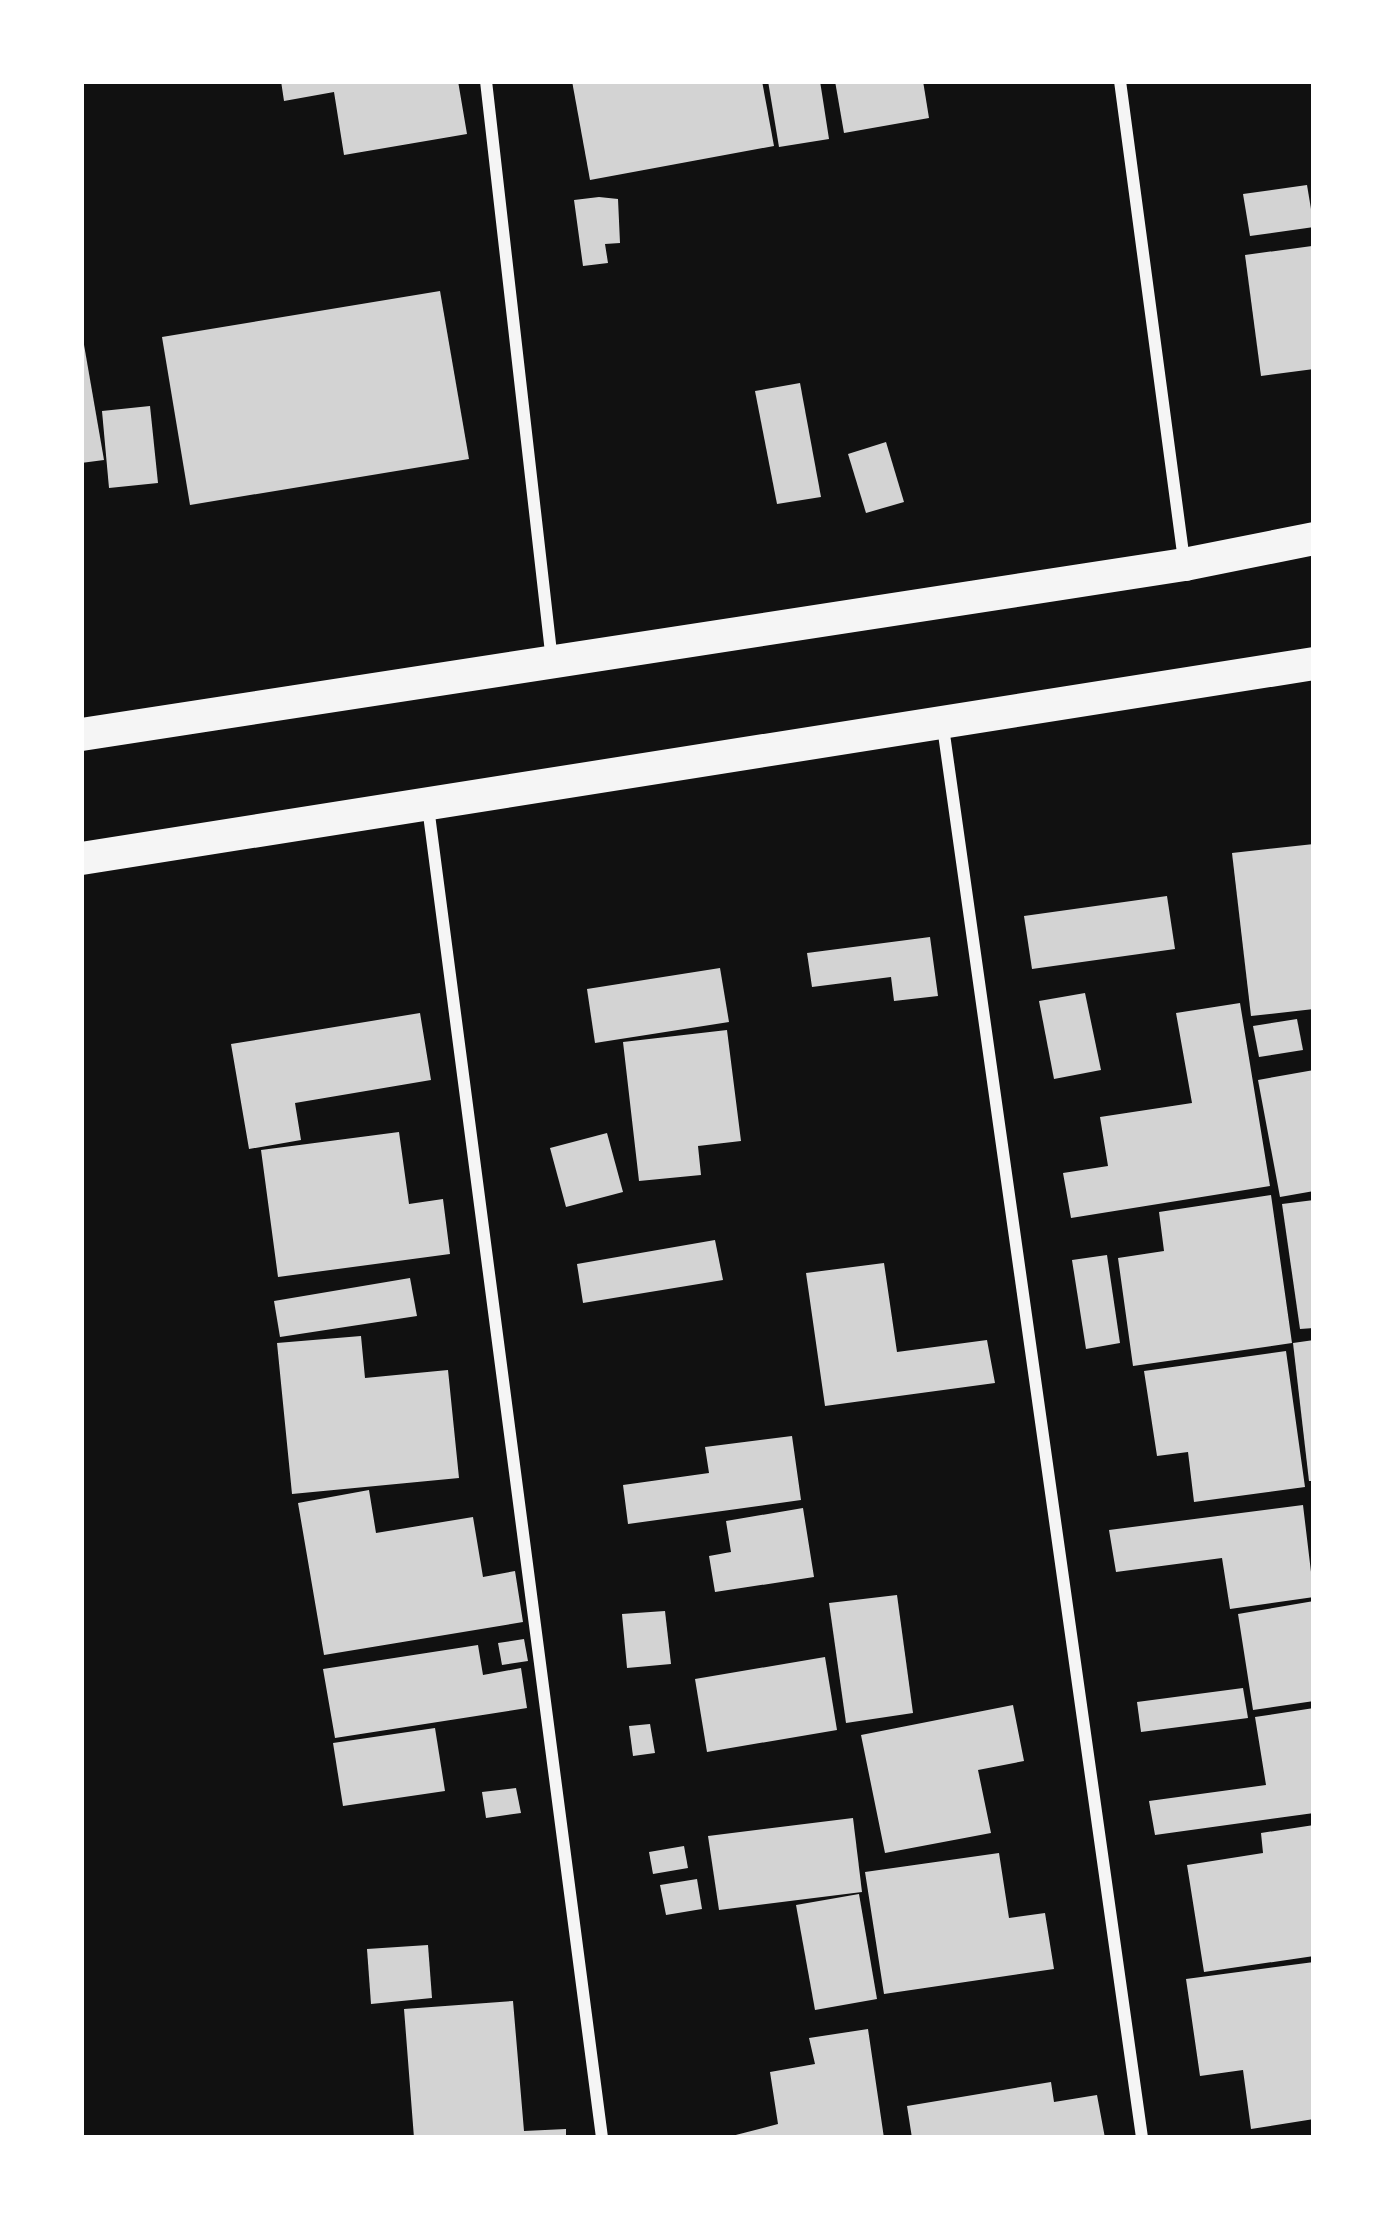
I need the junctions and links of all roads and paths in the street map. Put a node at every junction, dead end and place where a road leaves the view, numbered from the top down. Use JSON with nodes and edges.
{"nodes":[{"id":1,"x":486,"y":81,"type":"edge"},
{"id":2,"x":1120,"y":81,"type":"edge"},
{"id":3,"x":1314,"y":538,"type":"edge"},
{"id":4,"x":1184,"y":564,"type":"junction"},
{"id":5,"x":552,"y":662,"type":"junction"},
{"id":6,"x":1314,"y":662,"type":"edge"},
{"id":7,"x":941,"y":719,"type":"junction"},
{"id":8,"x":81,"y":734,"type":"edge"},
{"id":9,"x":428,"y":806,"type":"junction"},
{"id":10,"x":81,"y":858,"type":"edge"},
{"id":11,"x":602,"y":2138,"type":"edge"},
{"id":12,"x":1142,"y":2138,"type":"edge"}],
"edges":[{"from":1,"to":5,"type":"street"},
{"from":2,"to":4,"type":"street"},
{"from":3,"to":4,"type":"highway"},
{"from":4,"to":5,"type":"highway"},
{"from":5,"to":8,"type":"highway"},
{"from":6,"to":7,"type":"highway"},
{"from":7,"to":9,"type":"highway"},
{"from":7,"to":12,"type":"street"},
{"from":9,"to":10,"type":"highway"},
{"from":9,"to":11,"type":"street"}]}
